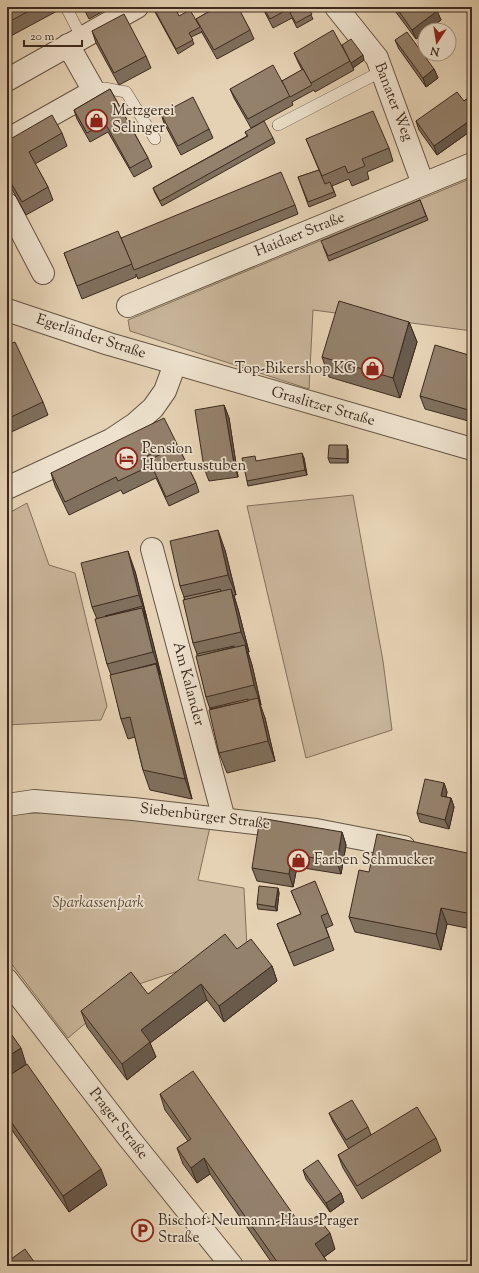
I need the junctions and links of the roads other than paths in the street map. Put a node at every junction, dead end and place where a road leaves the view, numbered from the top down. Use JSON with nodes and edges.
{"nodes":[{"id":1,"x":66,"y":7,"type":"edge"},
{"id":2,"x":137,"y":7,"type":"edge"},
{"id":3,"x":336,"y":7,"type":"edge"},
{"id":4,"x":75,"y":42,"type":"junction"},
{"id":5,"x":382,"y":71,"type":"junction"},
{"id":6,"x":7,"y":80,"type":"edge"},
{"id":7,"x":94,"y":91,"type":"junction"},
{"id":8,"x":278,"y":125,"type":"dead end"},
{"id":9,"x":155,"y":139,"type":"dead end"},
{"id":10,"x":7,"y":140,"type":"edge"},
{"id":11,"x":472,"y":164,"type":"edge"},
{"id":12,"x":423,"y":184,"type":"junction"},
{"id":13,"x":7,"y":204,"type":"edge"},
{"id":14,"x":43,"y":273,"type":"dead end"},
{"id":15,"x":128,"y":306,"type":"dead end"},
{"id":16,"x":7,"y":310,"type":"edge"},
{"id":17,"x":175,"y":364,"type":"junction"},
{"id":18,"x":472,"y":449,"type":"edge"},
{"id":19,"x":7,"y":488,"type":"edge"},
{"id":20,"x":152,"y":549,"type":"dead end"},
{"id":21,"x":7,"y":805,"type":"edge"},
{"id":22,"x":224,"y":819,"type":"junction"},
{"id":23,"x":425,"y":851,"type":"edge"},
{"id":24,"x":7,"y":980,"type":"edge"},
{"id":25,"x":232,"y":1266,"type":"edge"}],
"edges":[{"from":1,"to":4,"type":"lane"},
{"from":2,"to":4,"type":"street"},
{"from":3,"to":5,"type":"street","name":"Banater Weg"},
{"from":4,"to":6,"type":"street"},
{"from":4,"to":7,"type":"street"},
{"from":5,"to":8,"type":"lane"},
{"from":5,"to":12,"type":"street","name":"Banater Weg"},
{"from":7,"to":9,"type":"lane"},
{"from":7,"to":10,"type":"street"},
{"from":11,"to":12,"type":"street","name":"Haidaer Straße"},
{"from":12,"to":15,"type":"street","name":"Haidaer Straße"},
{"from":13,"to":14,"type":"street"},
{"from":16,"to":17,"type":"street","name":"Egerländer Straße"},
{"from":17,"to":18,"type":"street","name":"Graslitzer Straße"},
{"from":17,"to":19,"type":"street"},
{"from":20,"to":22,"type":"street","name":"Am Kalander"},
{"from":21,"to":22,"type":"street","name":"Siebenbürger Straße"},
{"from":22,"to":23,"type":"street","name":"Siebenbürger Straße"},
{"from":24,"to":25,"type":"street","name":"Prager Straße"}]}
